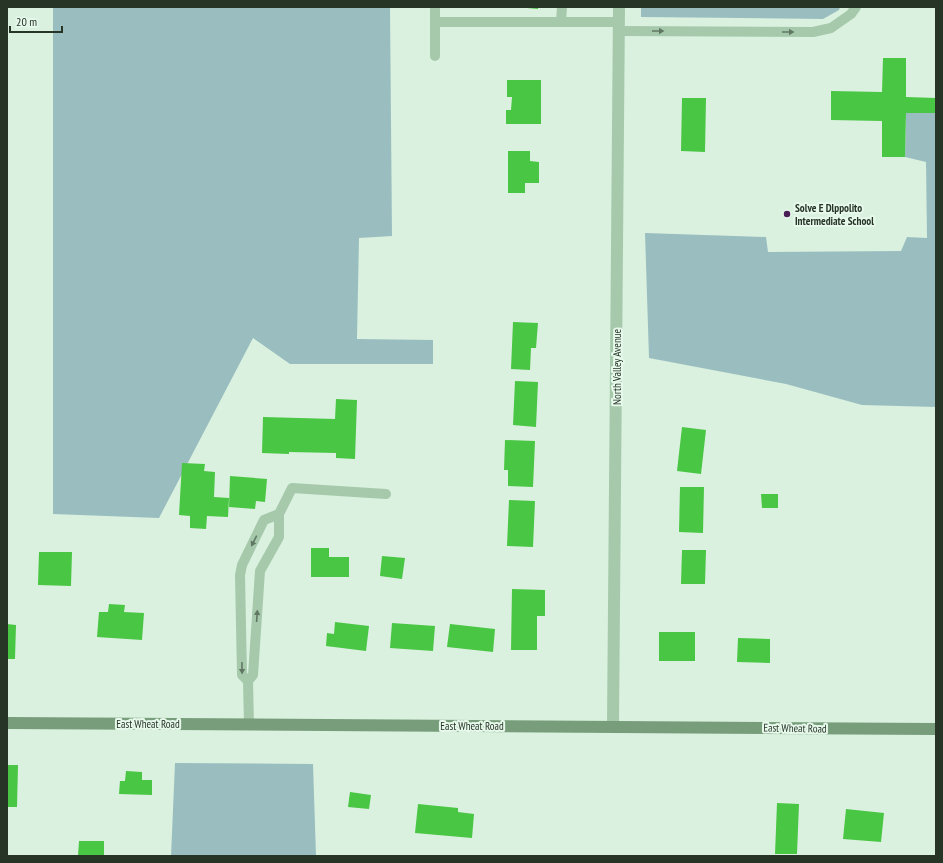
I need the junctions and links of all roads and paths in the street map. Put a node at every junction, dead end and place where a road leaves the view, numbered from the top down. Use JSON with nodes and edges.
{"nodes":[{"id":1,"x":436,"y":7,"type":"edge"},
{"id":2,"x":562,"y":7,"type":"edge"},
{"id":3,"x":619,"y":7,"type":"edge"},
{"id":4,"x":856,"y":7,"type":"edge"},
{"id":5,"x":436,"y":22,"type":"junction"},
{"id":6,"x":561,"y":22,"type":"junction"},
{"id":7,"x":619,"y":26,"type":"junction"},
{"id":8,"x":435,"y":56,"type":"dead end"},
{"id":9,"x":386,"y":494,"type":"dead end"},
{"id":10,"x":279,"y":514,"type":"junction"},
{"id":11,"x":248,"y":681,"type":"junction"},
{"id":12,"x":7,"y":723,"type":"edge"},
{"id":13,"x":249,"y":725,"type":"junction"},
{"id":14,"x":613,"y":726,"type":"junction"},
{"id":15,"x":936,"y":729,"type":"edge"}],
"edges":[{"from":1,"to":5,"type":"lane"},
{"from":2,"to":6,"type":"lane"},
{"from":3,"to":7,"type":"street","name":"North Valley Avenue"},
{"from":7,"to":4,"type":"lane","one_way":true},
{"from":5,"to":6,"type":"lane"},
{"from":5,"to":8,"type":"lane"},
{"from":6,"to":7,"type":"lane"},
{"from":7,"to":14,"type":"street","name":"North Valley Avenue"},
{"from":9,"to":10,"type":"lane"},
{"from":11,"to":10,"type":"lane","one_way":true},
{"from":10,"to":11,"type":"lane","one_way":true},
{"from":11,"to":13,"type":"lane"},
{"from":12,"to":13,"type":"street","name":"East Wheat Road"},
{"from":13,"to":14,"type":"street","name":"East Wheat Road"},
{"from":14,"to":15,"type":"street","name":"East Wheat Road"}]}
